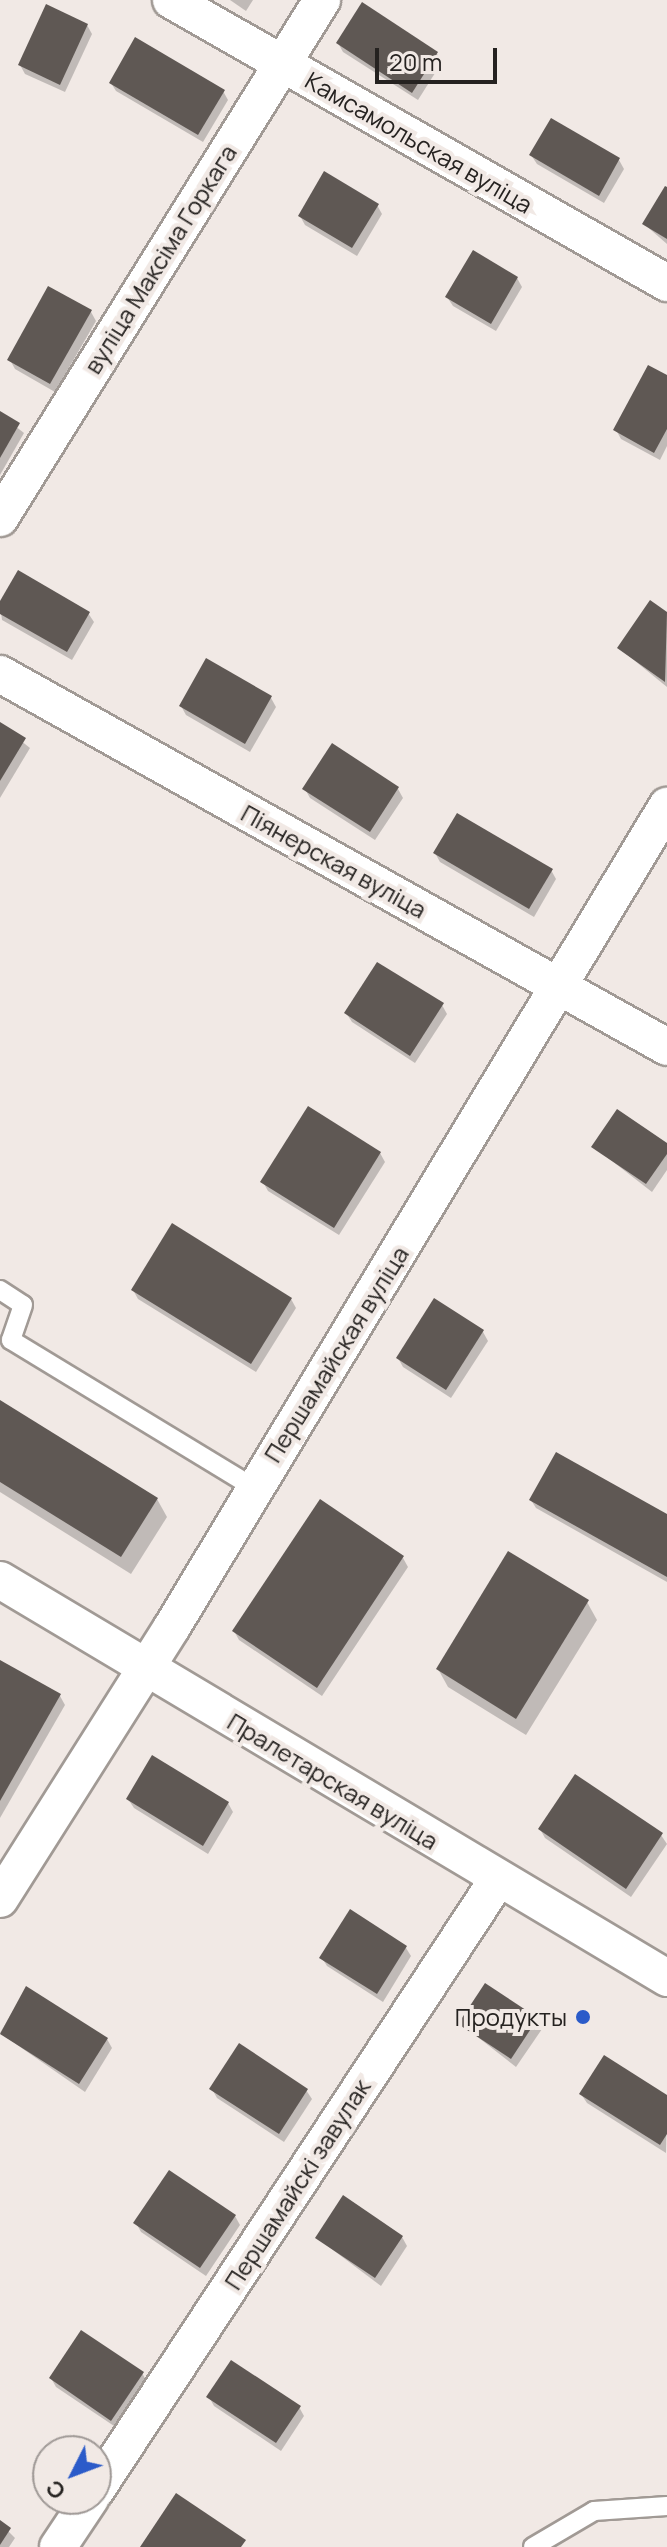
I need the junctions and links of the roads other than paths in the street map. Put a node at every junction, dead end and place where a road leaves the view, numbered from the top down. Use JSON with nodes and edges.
{"nodes":[{"id":1,"x":171,"y":0,"type":"edge"},
{"id":2,"x":322,"y":0,"type":"edge"},
{"id":3,"x":281,"y":64,"type":"junction"},
{"id":4,"x":667,"y":283,"type":"edge"},
{"id":5,"x":0,"y":518,"type":"edge"},
{"id":6,"x":0,"y":674,"type":"edge"},
{"id":7,"x":667,"y":806,"type":"edge"},
{"id":8,"x":561,"y":987,"type":"junction"},
{"id":9,"x":667,"y":1047,"type":"edge"},
{"id":10,"x":0,"y":1290,"type":"edge"},
{"id":11,"x":254,"y":1488,"type":"junction"},
{"id":12,"x":0,"y":1580,"type":"edge"},
{"id":13,"x":145,"y":1668,"type":"junction"},
{"id":14,"x":498,"y":1879,"type":"junction"},
{"id":15,"x":0,"y":1899,"type":"edge"},
{"id":16,"x":667,"y":1978,"type":"edge"},
{"id":17,"x":112,"y":2466,"type":"edge"},
{"id":18,"x":667,"y":2506,"type":"edge"},
{"id":19,"x":79,"y":2515,"type":"edge"},
{"id":20,"x":58,"y":2547,"type":"edge"},
{"id":21,"x":533,"y":2547,"type":"edge"}],
"edges":[{"from":1,"to":3,"type":"street","name":"Камсамольская вуліца"},
{"from":2,"to":3,"type":"street","name":"вуліца Максіма Горкага"},
{"from":3,"to":4,"type":"street","name":"Камсамольская вуліца"},
{"from":3,"to":5,"type":"street","name":"вуліца Максіма Горкага"},
{"from":6,"to":8,"type":"street","name":"Піянерская вуліца"},
{"from":7,"to":8,"type":"street","name":"Першамайская вуліца"},
{"from":8,"to":9,"type":"street","name":"Піянерская вуліца"},
{"from":8,"to":11,"type":"street","name":"Першамайская вуліца"},
{"from":10,"to":11,"type":"lane"},
{"from":11,"to":13,"type":"street","name":"Першамайская вуліца"},
{"from":12,"to":13,"type":"street","name":"Пралетарская вуліца"},
{"from":13,"to":14,"type":"street","name":"Пралетарская вуліца"},
{"from":13,"to":15,"type":"street","name":"Першамайская вуліца"},
{"from":14,"to":16,"type":"street","name":"Пралетарская вуліца"},
{"from":14,"to":17,"type":"street","name":"Першамайскі завулак"},
{"from":18,"to":21,"type":"lane"},
{"from":19,"to":20,"type":"street"}]}
